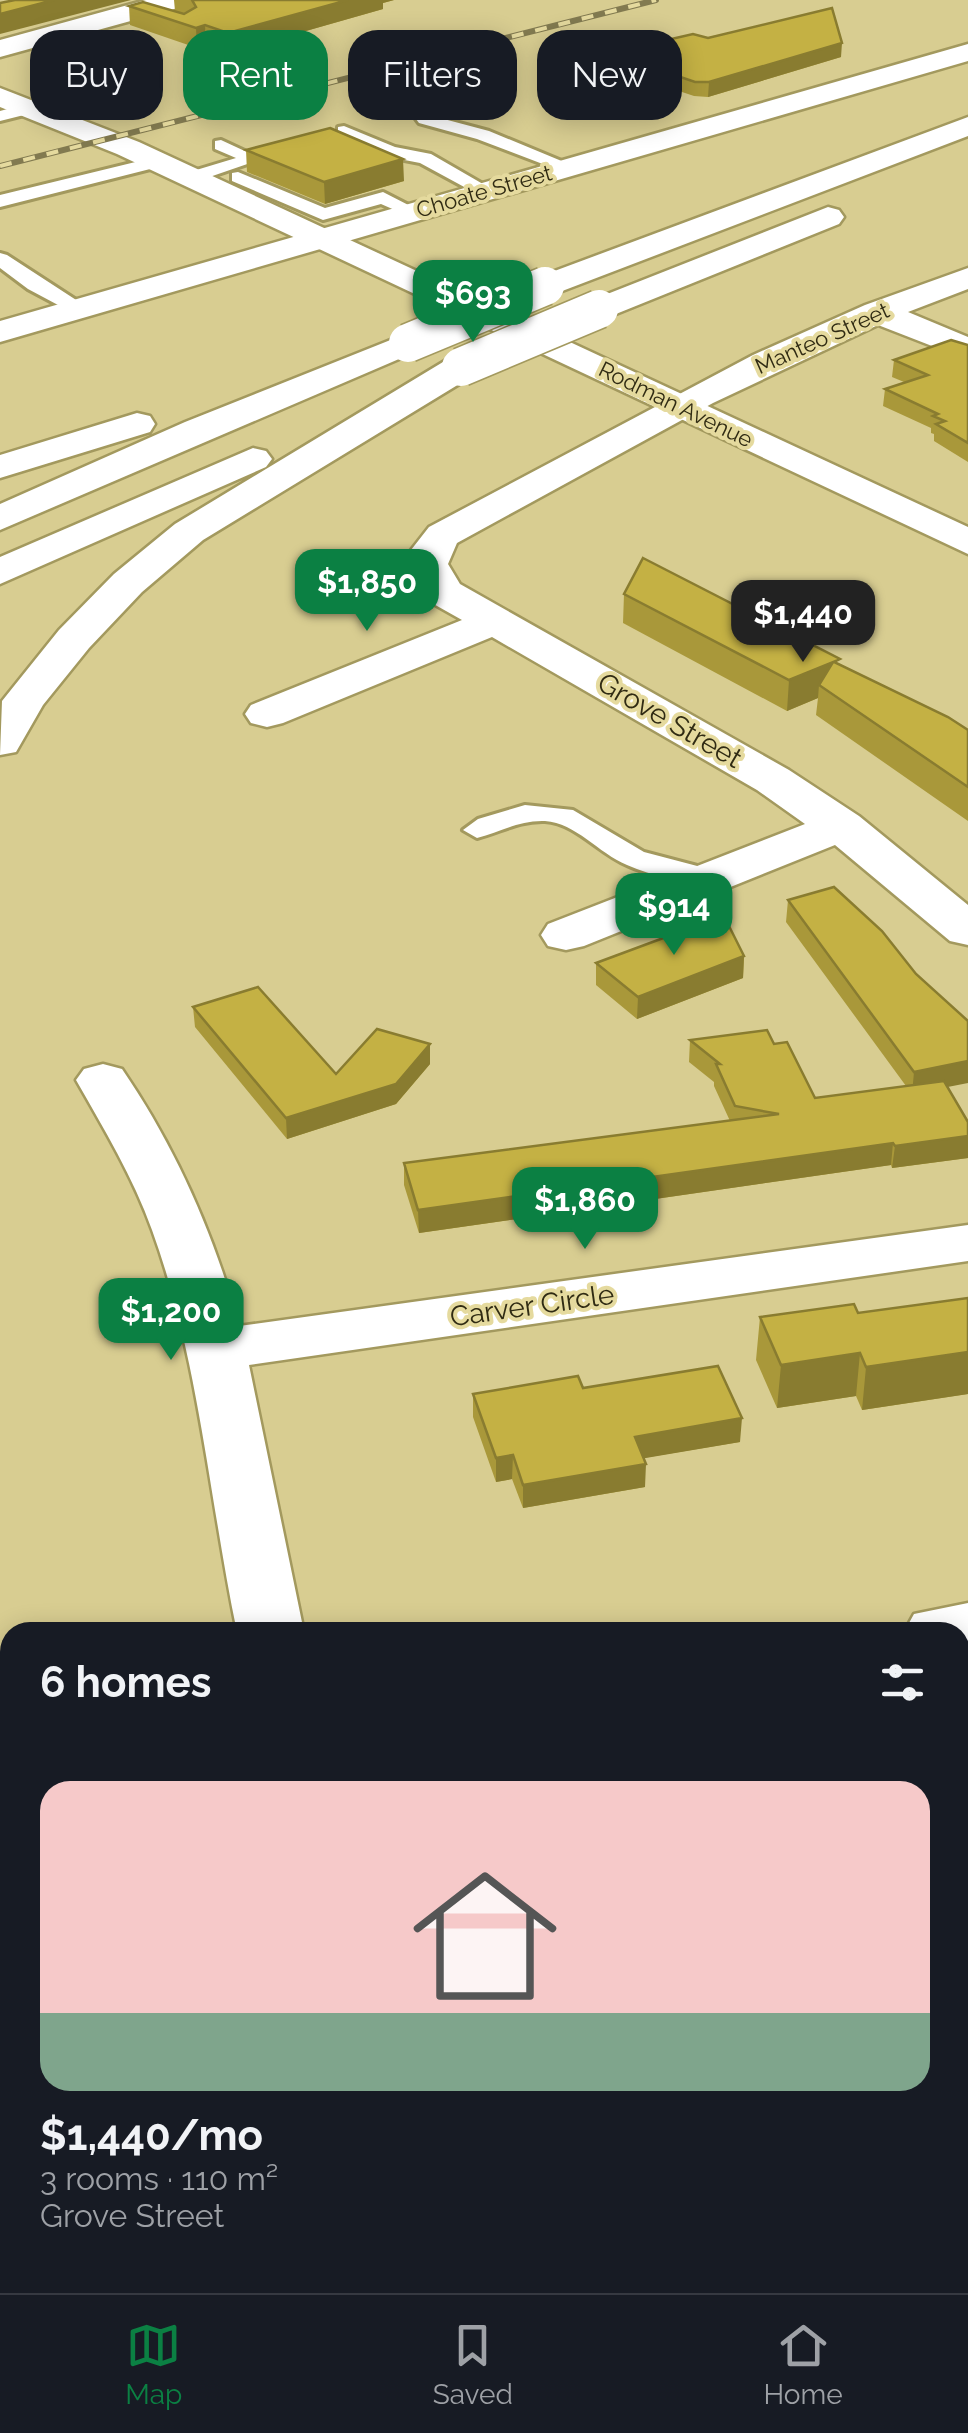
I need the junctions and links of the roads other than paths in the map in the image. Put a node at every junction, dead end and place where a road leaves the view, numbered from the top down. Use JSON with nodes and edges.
{"nodes":[{"id":1,"x":173,"y":10,"type":"edge"},
{"id":2,"x":0,"y":49,"type":"edge"},
{"id":3,"x":968,"y":52,"type":"edge"},
{"id":4,"x":6,"y":114,"type":"edge"},
{"id":5,"x":429,"y":120,"type":"edge"},
{"id":6,"x":968,"y":126,"type":"edge"},
{"id":7,"x":344,"y":131,"type":"edge"},
{"id":8,"x":222,"y":145,"type":"dead end"},
{"id":9,"x":156,"y":162,"type":"junction"},
{"id":10,"x":567,"y":167,"type":"junction"},
{"id":11,"x":238,"y":177,"type":"dead end"},
{"id":12,"x":190,"y":178,"type":"junction"},
{"id":13,"x":432,"y":190,"type":"junction"},
{"id":14,"x":486,"y":190,"type":"junction"},
{"id":15,"x":0,"y":201,"type":"edge"},
{"id":16,"x":858,"y":205,"type":"dead end"},
{"id":17,"x":320,"y":239,"type":"junction"},
{"id":18,"x":0,"y":258,"type":"edge"},
{"id":19,"x":968,"y":278,"type":"edge"},
{"id":20,"x":80,"y":309,"type":"junction"},
{"id":21,"x":877,"y":312,"type":"junction"},
{"id":22,"x":0,"y":332,"type":"edge"},
{"id":23,"x":408,"y":343,"type":"junction"},
{"id":24,"x":968,"y":349,"type":"edge"},
{"id":25,"x":461,"y":367,"type":"junction"},
{"id":26,"x":680,"y":407,"type":"junction"},
{"id":27,"x":0,"y":467,"type":"edge"},
{"id":28,"x":0,"y":518,"type":"edge"},
{"id":29,"x":968,"y":542,"type":"edge"},
{"id":30,"x":0,"y":572,"type":"edge"},
{"id":31,"x":495,"y":621,"type":"junction"},
{"id":32,"x":267,"y":714,"type":"dead end"},
{"id":33,"x":0,"y":742,"type":"edge"},
{"id":34,"x":842,"y":826,"type":"junction"},
{"id":35,"x":477,"y":830,"type":"dead end"},
{"id":36,"x":710,"y":878,"type":"junction"},
{"id":37,"x":968,"y":930,"type":"edge"},
{"id":38,"x":566,"y":935,"type":"dead end"},
{"id":39,"x":102,"y":1080,"type":"dead end"},
{"id":40,"x":968,"y":1243,"type":"edge"},
{"id":41,"x":214,"y":1350,"type":"junction"},
{"id":42,"x":268,"y":1622,"type":"edge"}],
"edges":[{"from":1,"to":2,"type":"main road"},
{"from":3,"to":10,"type":"main road","name":"Choate Street"},
{"from":4,"to":9,"type":"main road","name":"Rodman Avenue"},
{"from":5,"to":10,"type":"lane"},
{"from":6,"to":23,"type":"main road","bridge":true},
{"from":7,"to":13,"type":"lane"},
{"from":8,"to":12,"type":"lane"},
{"from":9,"to":12,"type":"main road","name":"Rodman Avenue"},
{"from":9,"to":15,"type":"lane"},
{"from":10,"to":14,"type":"main road","name":"Choate Street"},
{"from":11,"to":13,"type":"lane"},
{"from":12,"to":17,"type":"main road","name":"Rodman Avenue"},
{"from":13,"to":14,"type":"main road","name":"Choate Street"},
{"from":13,"to":14,"type":"lane"},
{"from":13,"to":17,"type":"main road","name":"Choate Street"},
{"from":16,"to":25,"type":"main road","bridge":true},
{"from":17,"to":20,"type":"main road","name":"Choate Street"},
{"from":17,"to":26,"type":"main road","name":"Rodman Avenue"},
{"from":18,"to":20,"type":"lane"},
{"from":19,"to":21,"type":"main road","name":"Manteo Street"},
{"from":20,"to":22,"type":"main road","name":"Choate Street"},
{"from":21,"to":24,"type":"main road"},
{"from":21,"to":26,"type":"main road","name":"Manteo Street"},
{"from":23,"to":27,"type":"main road"},
{"from":23,"to":28,"type":"main road"},
{"from":25,"to":30,"type":"main road"},
{"from":25,"to":33,"type":"main road"},
{"from":26,"to":29,"type":"main road","name":"Rodman Avenue"},
{"from":26,"to":31,"type":"main road","name":"Grove Street"},
{"from":31,"to":32,"type":"main road"},
{"from":31,"to":34,"type":"main road","name":"Grove Street"},
{"from":34,"to":36,"type":"main road"},
{"from":34,"to":37,"type":"main road","name":"Grove Street"},
{"from":35,"to":36,"type":"lane"},
{"from":36,"to":38,"type":"main road"},
{"from":39,"to":41,"type":"main road"},
{"from":40,"to":41,"type":"main road","name":"Carver Circle"},
{"from":41,"to":42,"type":"main road"}]}
